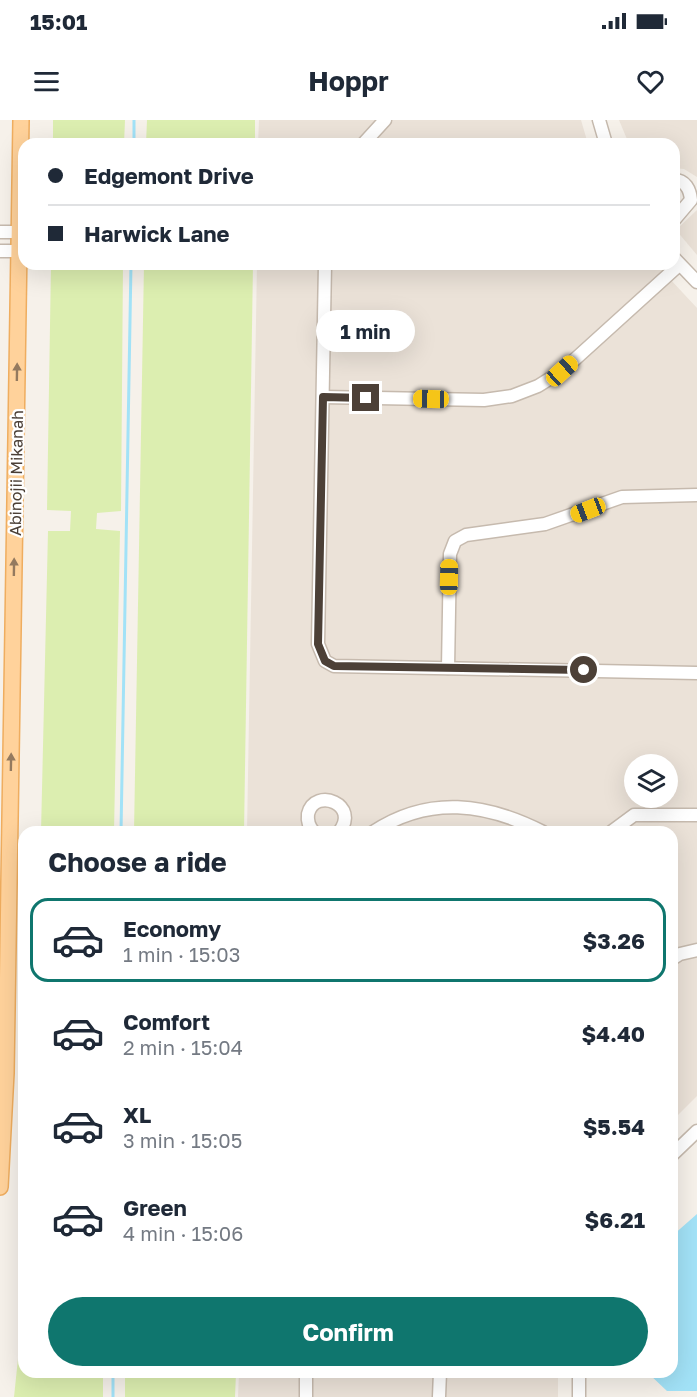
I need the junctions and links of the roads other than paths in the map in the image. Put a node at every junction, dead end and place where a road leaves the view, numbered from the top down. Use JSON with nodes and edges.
{"nodes":[{"id":1,"x":21,"y":120,"type":"edge"},
{"id":2,"x":385,"y":120,"type":"edge"},
{"id":3,"x":599,"y":120,"type":"edge"},
{"id":4,"x":21,"y":138,"type":"edge"},
{"id":5,"x":368,"y":138,"type":"edge"},
{"id":6,"x":604,"y":138,"type":"edge"},
{"id":7,"x":680,"y":182,"type":"edge"},
{"id":8,"x":680,"y":213,"type":"edge"},
{"id":9,"x":0,"y":232,"type":"edge"},
{"id":10,"x":18,"y":232,"type":"edge"},
{"id":11,"x":0,"y":251,"type":"edge"},
{"id":12,"x":18,"y":251,"type":"edge"},
{"id":13,"x":680,"y":265,"type":"edge"},
{"id":14,"x":19,"y":270,"type":"edge"},
{"id":15,"x":325,"y":270,"type":"edge"},
{"id":16,"x":667,"y":270,"type":"edge"},
{"id":17,"x":697,"y":282,"type":"edge"},
{"id":18,"x":323,"y":397,"type":"junction"},
{"id":19,"x":697,"y":495,"type":"edge"},
{"id":20,"x":448,"y":668,"type":"junction"},
{"id":21,"x":697,"y":673,"type":"edge"},
{"id":22,"x":697,"y":815,"type":"edge"},
{"id":23,"x":310,"y":826,"type":"edge"},
{"id":24,"x":343,"y":826,"type":"edge"},
{"id":25,"x":385,"y":826,"type":"edge"},
{"id":26,"x":531,"y":826,"type":"edge"},
{"id":27,"x":620,"y":826,"type":"edge"},
{"id":28,"x":697,"y":950,"type":"edge"},
{"id":29,"x":678,"y":955,"type":"edge"},
{"id":30,"x":2,"y":1114,"type":"edge"},
{"id":31,"x":697,"y":1131,"type":"edge"},
{"id":32,"x":2,"y":1135,"type":"edge"},
{"id":33,"x":678,"y":1149,"type":"edge"},
{"id":34,"x":0,"y":1187,"type":"edge"},
{"id":35,"x":306,"y":1378,"type":"edge"},
{"id":36,"x":440,"y":1378,"type":"edge"},
{"id":37,"x":579,"y":1378,"type":"edge"},
{"id":38,"x":306,"y":1397,"type":"edge"},
{"id":39,"x":439,"y":1397,"type":"edge"},
{"id":40,"x":579,"y":1397,"type":"edge"}],
"edges":[{"from":1,"to":4,"type":"main road","name":"Abinojii Mikanah"},
{"from":2,"to":5,"type":"street"},
{"from":3,"to":6,"type":"street"},
{"from":7,"to":8,"type":"street"},
{"from":9,"to":10,"type":"street"},
{"from":11,"to":12,"type":"street"},
{"from":13,"to":17,"type":"street"},
{"from":30,"to":14,"type":"main road","name":"Abinojii Mikanah","one_way":true},
{"from":15,"to":18,"type":"street"},
{"from":16,"to":18,"type":"street"},
{"from":18,"to":20,"type":"street"},
{"from":19,"to":20,"type":"street"},
{"from":20,"to":21,"type":"street"},
{"from":22,"to":27,"type":"street"},
{"from":23,"to":24,"type":"street"},
{"from":25,"to":26,"type":"street"},
{"from":28,"to":29,"type":"street"},
{"from":30,"to":32,"type":"main road","name":"Abinojii Mikanah"},
{"from":31,"to":33,"type":"street"},
{"from":32,"to":34,"type":"main road","name":"Abinojii Mikanah"},
{"from":35,"to":38,"type":"street"},
{"from":36,"to":39,"type":"street"},
{"from":37,"to":40,"type":"street"}]}
